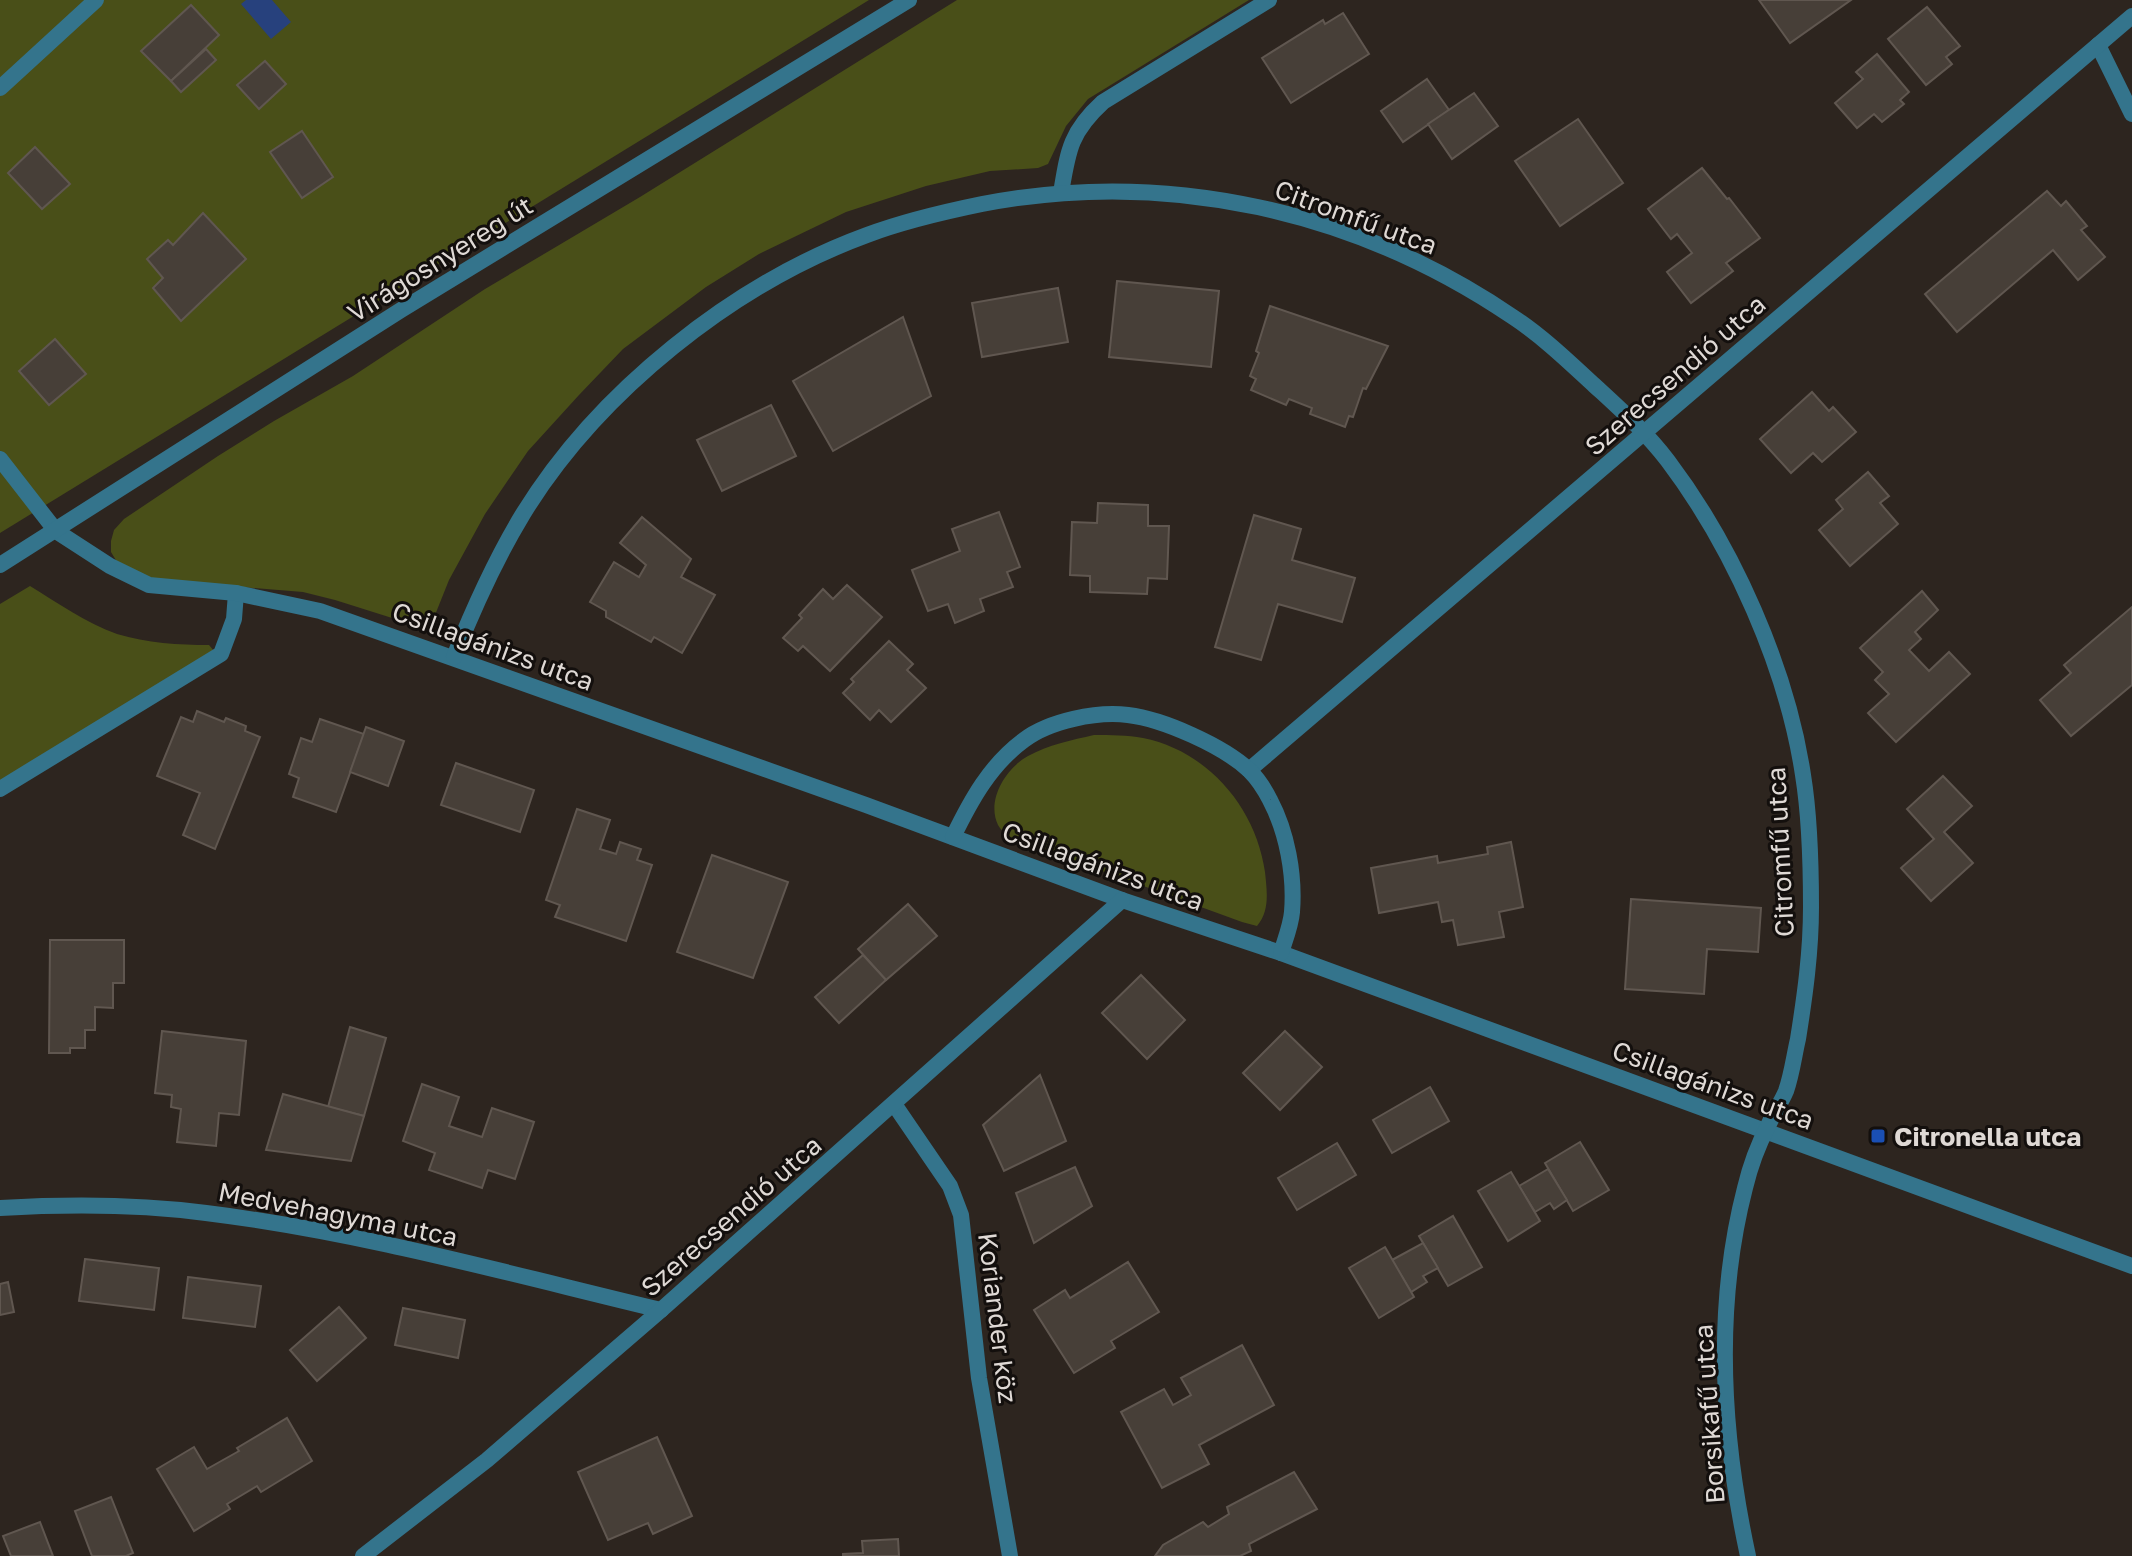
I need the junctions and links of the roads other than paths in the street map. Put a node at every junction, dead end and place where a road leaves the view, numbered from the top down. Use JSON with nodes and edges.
{"nodes":[{"id":1,"x":96,"y":0,"type":"edge"},
{"id":2,"x":909,"y":0,"type":"edge"},
{"id":3,"x":1269,"y":0,"type":"edge"},
{"id":4,"x":2132,"y":16,"type":"edge"},
{"id":5,"x":2098,"y":45,"type":"junction"},
{"id":6,"x":0,"y":88,"type":"edge"},
{"id":7,"x":2132,"y":114,"type":"edge"},
{"id":8,"x":1061,"y":193,"type":"junction"},
{"id":9,"x":1645,"y":432,"type":"junction"},
{"id":10,"x":0,"y":459,"type":"edge"},
{"id":11,"x":56,"y":531,"type":"junction"},
{"id":12,"x":0,"y":565,"type":"edge"},
{"id":13,"x":236,"y":593,"type":"junction"},
{"id":14,"x":454,"y":657,"type":"junction"},
{"id":15,"x":1249,"y":770,"type":"junction"},
{"id":16,"x":0,"y":789,"type":"edge"},
{"id":17,"x":953,"y":837,"type":"junction"},
{"id":18,"x":1122,"y":900,"type":"junction"},
{"id":19,"x":1281,"y":953,"type":"junction"},
{"id":20,"x":894,"y":1104,"type":"junction"},
{"id":21,"x":1765,"y":1130,"type":"junction"},
{"id":22,"x":0,"y":1208,"type":"edge"},
{"id":23,"x":2132,"y":1266,"type":"edge"},
{"id":24,"x":661,"y":1310,"type":"junction"},
{"id":25,"x":367,"y":1555,"type":"edge"},
{"id":26,"x":1010,"y":1556,"type":"edge"},
{"id":27,"x":1748,"y":1556,"type":"edge"}],
"edges":[{"from":1,"to":6,"type":"street"},
{"from":2,"to":11,"type":"street","name":"Virágosnyereg út"},
{"from":3,"to":8,"type":"street"},
{"from":4,"to":5,"type":"street","name":"Szerecsendió utca"},
{"from":5,"to":7,"type":"street"},
{"from":5,"to":9,"type":"street","name":"Szerecsendió utca"},
{"from":8,"to":9,"type":"street","name":"Citromfű utca"},
{"from":8,"to":14,"type":"street","name":"Citromfű utca"},
{"from":9,"to":15,"type":"street","name":"Szerecsendió utca"},
{"from":9,"to":21,"type":"street","name":"Citromfű utca"},
{"from":10,"to":11,"type":"street","name":"Csillagánizs utca"},
{"from":11,"to":12,"type":"street","name":"Virágosnyereg út"},
{"from":11,"to":13,"type":"street","name":"Csillagánizs utca"},
{"from":13,"to":14,"type":"street","name":"Csillagánizs utca"},
{"from":13,"to":16,"type":"street"},
{"from":14,"to":17,"type":"street","name":"Csillagánizs utca"},
{"from":15,"to":17,"type":"street"},
{"from":15,"to":19,"type":"street"},
{"from":17,"to":18,"type":"street","name":"Csillagánizs utca"},
{"from":18,"to":19,"type":"street","name":"Csillagánizs utca"},
{"from":18,"to":20,"type":"street","name":"Szerecsendió utca"},
{"from":19,"to":21,"type":"street","name":"Csillagánizs utca"},
{"from":20,"to":24,"type":"street","name":"Szerecsendió utca"},
{"from":20,"to":26,"type":"street","name":"Koriander köz"},
{"from":21,"to":23,"type":"street","name":"Csillagánizs utca"},
{"from":21,"to":27,"type":"street","name":"Borsikafű utca"},
{"from":22,"to":24,"type":"street","name":"Medvehagyma utca"},
{"from":24,"to":25,"type":"street","name":"Szerecsendió utca"}]}
